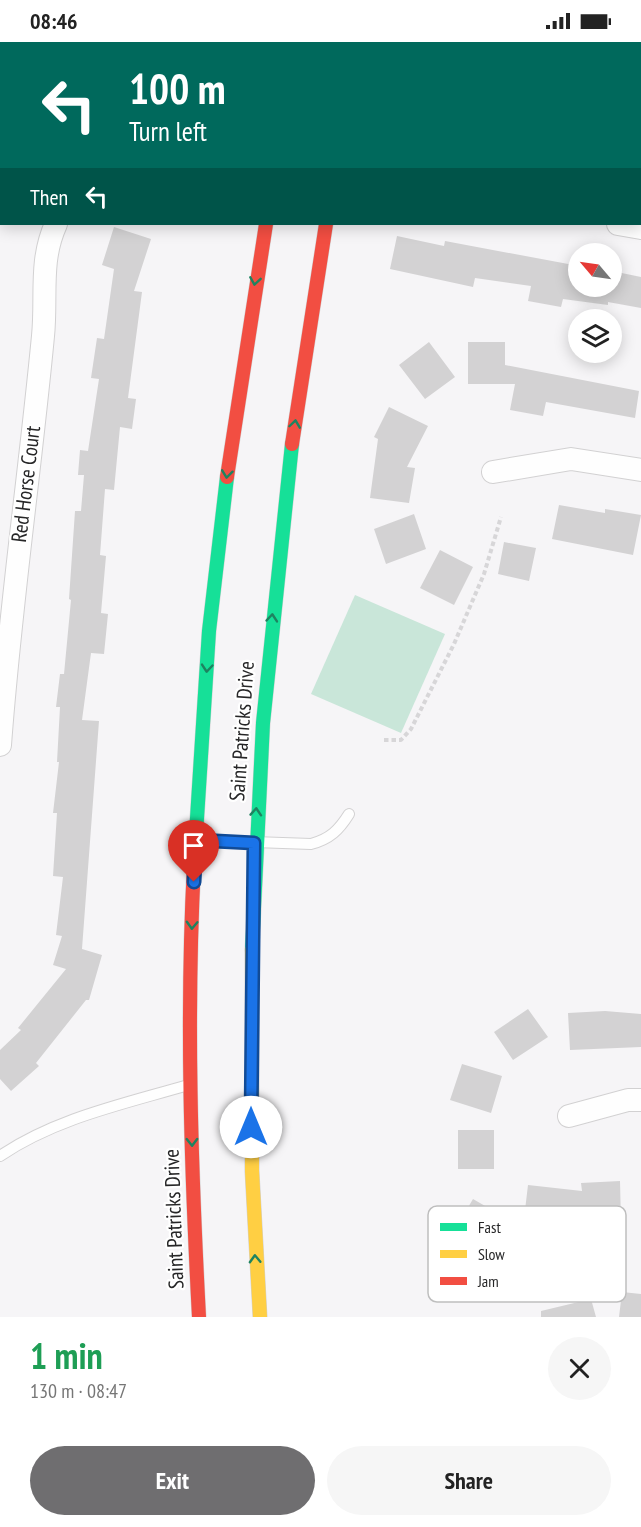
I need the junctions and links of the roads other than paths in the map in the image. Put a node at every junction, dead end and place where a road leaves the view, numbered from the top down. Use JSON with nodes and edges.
{"nodes":[{"id":1,"x":56,"y":225,"type":"edge"},
{"id":2,"x":266,"y":225,"type":"edge"},
{"id":3,"x":326,"y":225,"type":"edge"},
{"id":4,"x":624,"y":225,"type":"edge"},
{"id":5,"x":641,"y":228,"type":"edge"},
{"id":6,"x":641,"y":470,"type":"edge"},
{"id":7,"x":493,"y":472,"type":"dead end"},
{"id":8,"x":0,"y":745,"type":"edge"},
{"id":9,"x":349,"y":814,"type":"dead end"},
{"id":10,"x":196,"y":840,"type":"junction"},
{"id":11,"x":254,"y":843,"type":"junction"},
{"id":12,"x":191,"y":1084,"type":"junction"},
{"id":13,"x":641,"y":1100,"type":"edge"},
{"id":14,"x":569,"y":1116,"type":"dead end"},
{"id":15,"x":0,"y":1156,"type":"edge"},
{"id":16,"x":199,"y":1317,"type":"edge"},
{"id":17,"x":260,"y":1317,"type":"edge"}],
"edges":[{"from":1,"to":8,"type":"street","name":"Red Horse Court"},
{"from":2,"to":10,"type":"main road","name":"Saint Patricks Drive","one_way":true},
{"from":11,"to":3,"type":"main road","name":"Saint Patricks Drive","one_way":true},
{"from":4,"to":5,"type":"street"},
{"from":6,"to":7,"type":"street"},
{"from":9,"to":11,"type":"lane"},
{"from":10,"to":11,"type":"lane"},
{"from":10,"to":12,"type":"main road","name":"Saint Patricks Drive","one_way":true},
{"from":17,"to":11,"type":"main road","name":"Saint Patricks Drive","one_way":true},
{"from":12,"to":15,"type":"lane"},
{"from":12,"to":16,"type":"main road","name":"Saint Patricks Drive","one_way":true},
{"from":13,"to":14,"type":"street"}]}
